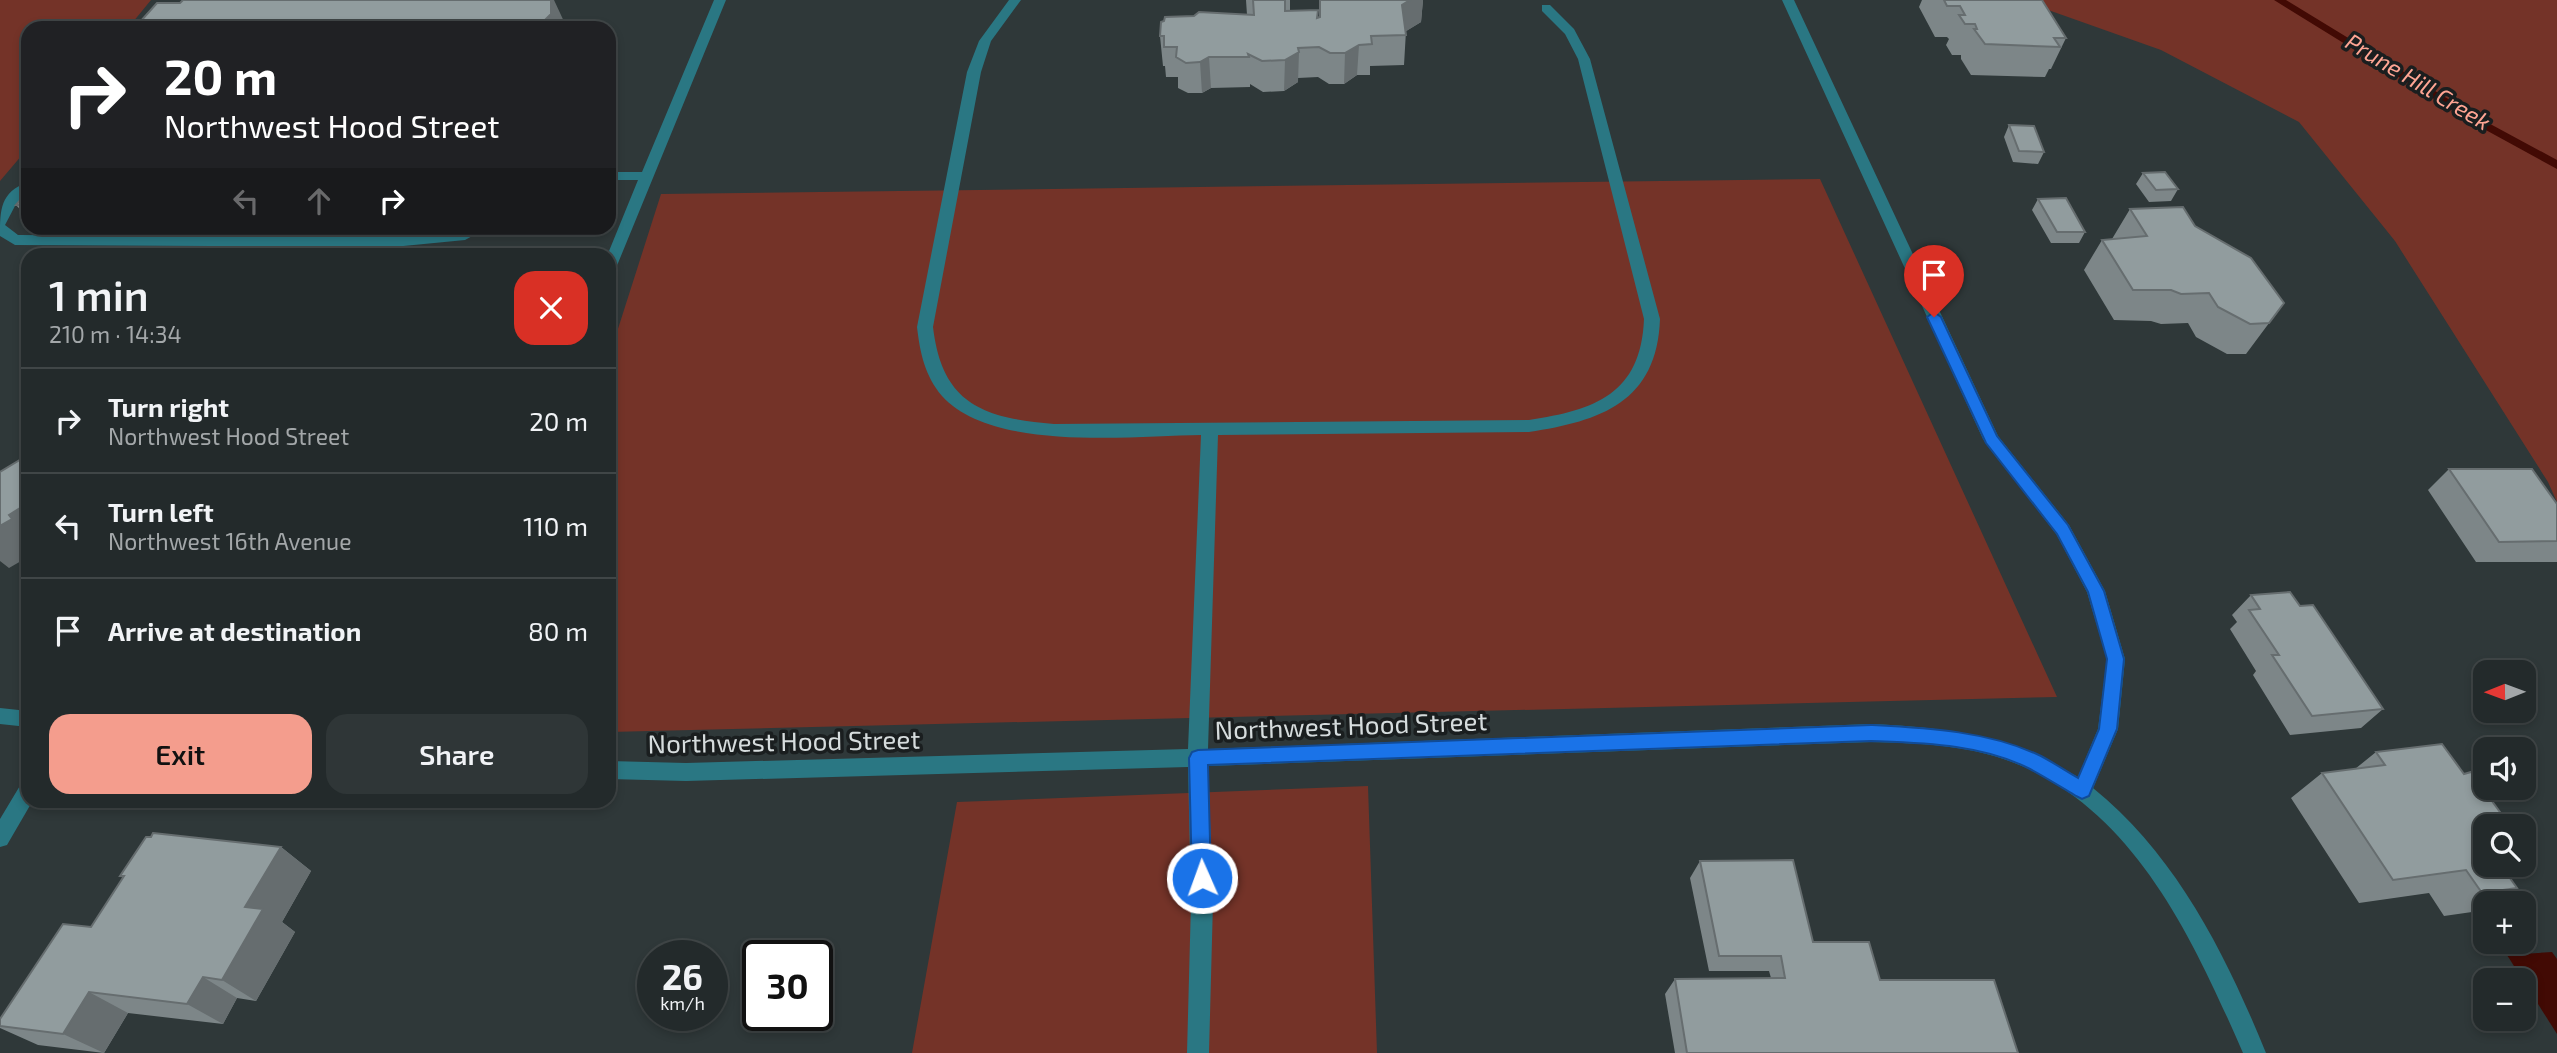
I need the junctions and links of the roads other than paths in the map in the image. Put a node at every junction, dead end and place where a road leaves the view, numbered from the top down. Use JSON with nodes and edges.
{"nodes":[{"id":1,"x":720,"y":0,"type":"edge"},
{"id":2,"x":1015,"y":0,"type":"edge"},
{"id":3,"x":1788,"y":0,"type":"edge"},
{"id":4,"x":1546,"y":8,"type":"dead end"},
{"id":5,"x":616,"y":176,"type":"edge"},
{"id":6,"x":647,"y":176,"type":"junction"},
{"id":7,"x":21,"y":192,"type":"edge"},
{"id":8,"x":0,"y":222,"type":"edge"},
{"id":9,"x":0,"y":228,"type":"edge"},
{"id":10,"x":465,"y":235,"type":"edge"},
{"id":11,"x":616,"y":251,"type":"edge"},
{"id":12,"x":1210,"y":429,"type":"junction"},
{"id":13,"x":0,"y":716,"type":"edge"},
{"id":14,"x":21,"y":718,"type":"edge"},
{"id":15,"x":1198,"y":758,"type":"junction"},
{"id":16,"x":616,"y":770,"type":"edge"},
{"id":17,"x":2082,"y":790,"type":"junction"},
{"id":18,"x":21,"y":802,"type":"edge"},
{"id":19,"x":0,"y":838,"type":"edge"},
{"id":20,"x":1198,"y":1053,"type":"edge"},
{"id":21,"x":2255,"y":1053,"type":"edge"}],
"edges":[{"from":1,"to":6,"type":"street"},
{"from":2,"to":12,"type":"street"},
{"from":3,"to":17,"type":"street"},
{"from":4,"to":12,"type":"street"},
{"from":5,"to":6,"type":"street"},
{"from":6,"to":11,"type":"street"},
{"from":7,"to":8,"type":"street"},
{"from":9,"to":10,"type":"street"},
{"from":12,"to":15,"type":"street"},
{"from":13,"to":14,"type":"street"},
{"from":15,"to":16,"type":"street","name":"Northwest Hood Street"},
{"from":15,"to":17,"type":"street","name":"Northwest Hood Street"},
{"from":15,"to":20,"type":"street"},
{"from":17,"to":21,"type":"street","name":"Northwest Hood Street"},
{"from":18,"to":19,"type":"street"}]}
